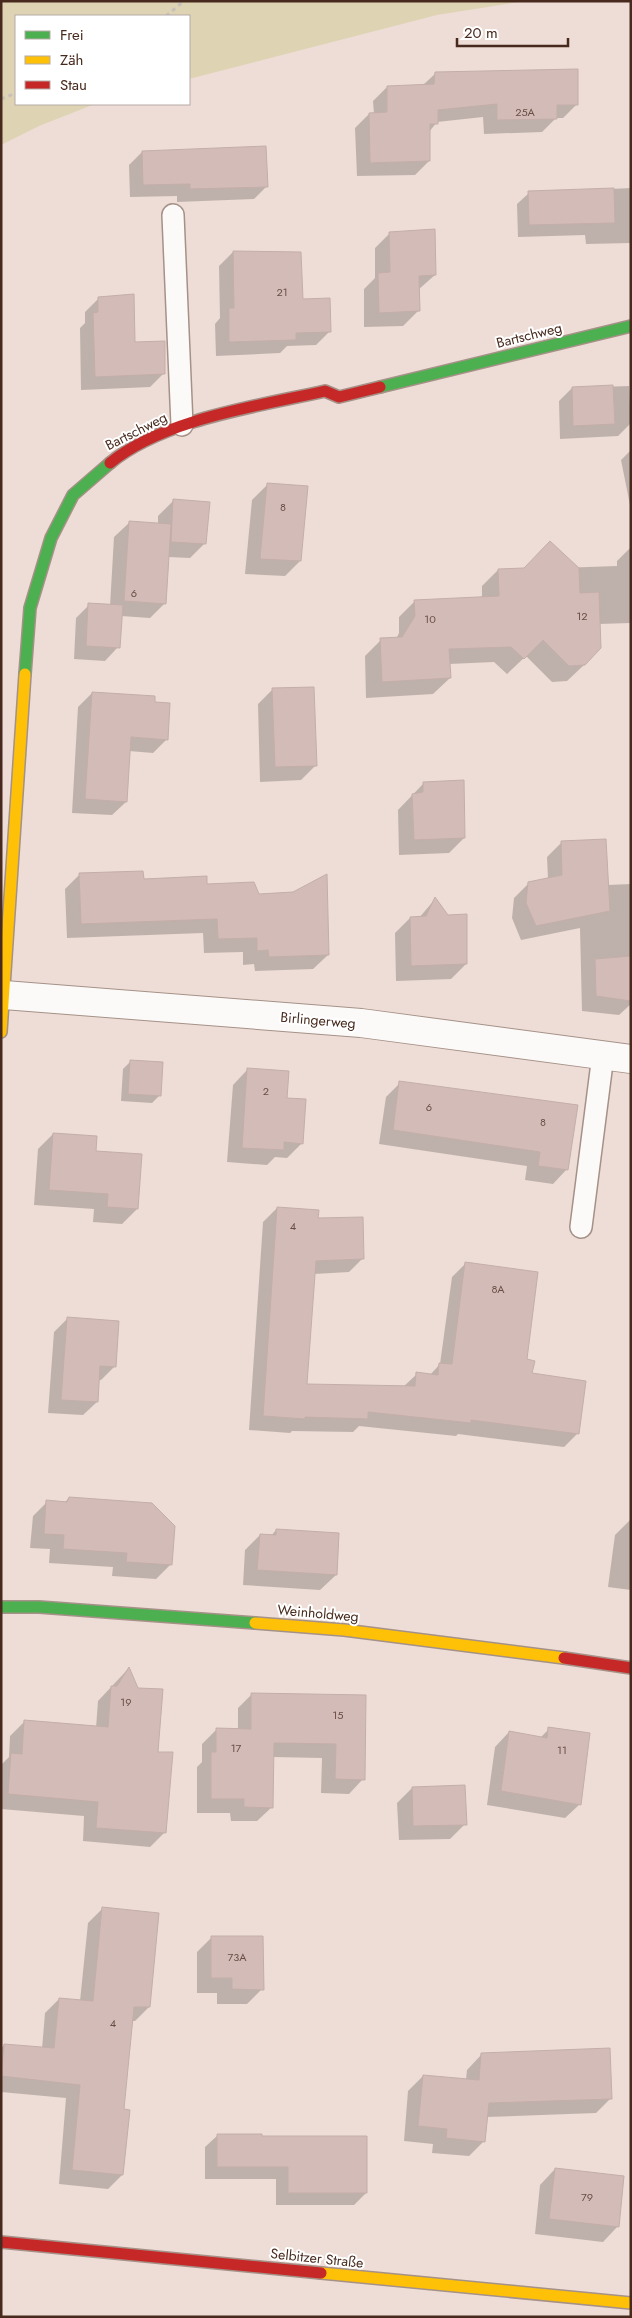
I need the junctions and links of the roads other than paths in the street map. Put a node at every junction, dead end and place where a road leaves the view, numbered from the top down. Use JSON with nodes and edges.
{"nodes":[{"id":1,"x":173,"y":215,"type":"dead end"},
{"id":2,"x":631,"y":326,"type":"edge"},
{"id":3,"x":182,"y":425,"type":"junction"},
{"id":4,"x":4,"y":995,"type":"junction"},
{"id":5,"x":1,"y":1032,"type":"edge"},
{"id":6,"x":602,"y":1056,"type":"junction"},
{"id":7,"x":631,"y":1059,"type":"edge"},
{"id":8,"x":581,"y":1227,"type":"dead end"},
{"id":9,"x":1,"y":1608,"type":"edge"},
{"id":10,"x":631,"y":1668,"type":"edge"},
{"id":11,"x":1,"y":2242,"type":"edge"},
{"id":12,"x":631,"y":2303,"type":"edge"}],
"edges":[{"from":1,"to":3,"type":"lane"},
{"from":2,"to":3,"type":"street","name":"Bartschweg"},
{"from":3,"to":4,"type":"street","name":"Bartschweg"},
{"from":4,"to":5,"type":"street","name":"Bartschweg"},
{"from":4,"to":6,"type":"street","name":"Birlingerweg"},
{"from":6,"to":7,"type":"street","name":"Birlingerweg"},
{"from":6,"to":8,"type":"lane"},
{"from":9,"to":10,"type":"street","name":"Weinholdweg"},
{"from":11,"to":12,"type":"street","name":"Selbitzer Straße"}]}
